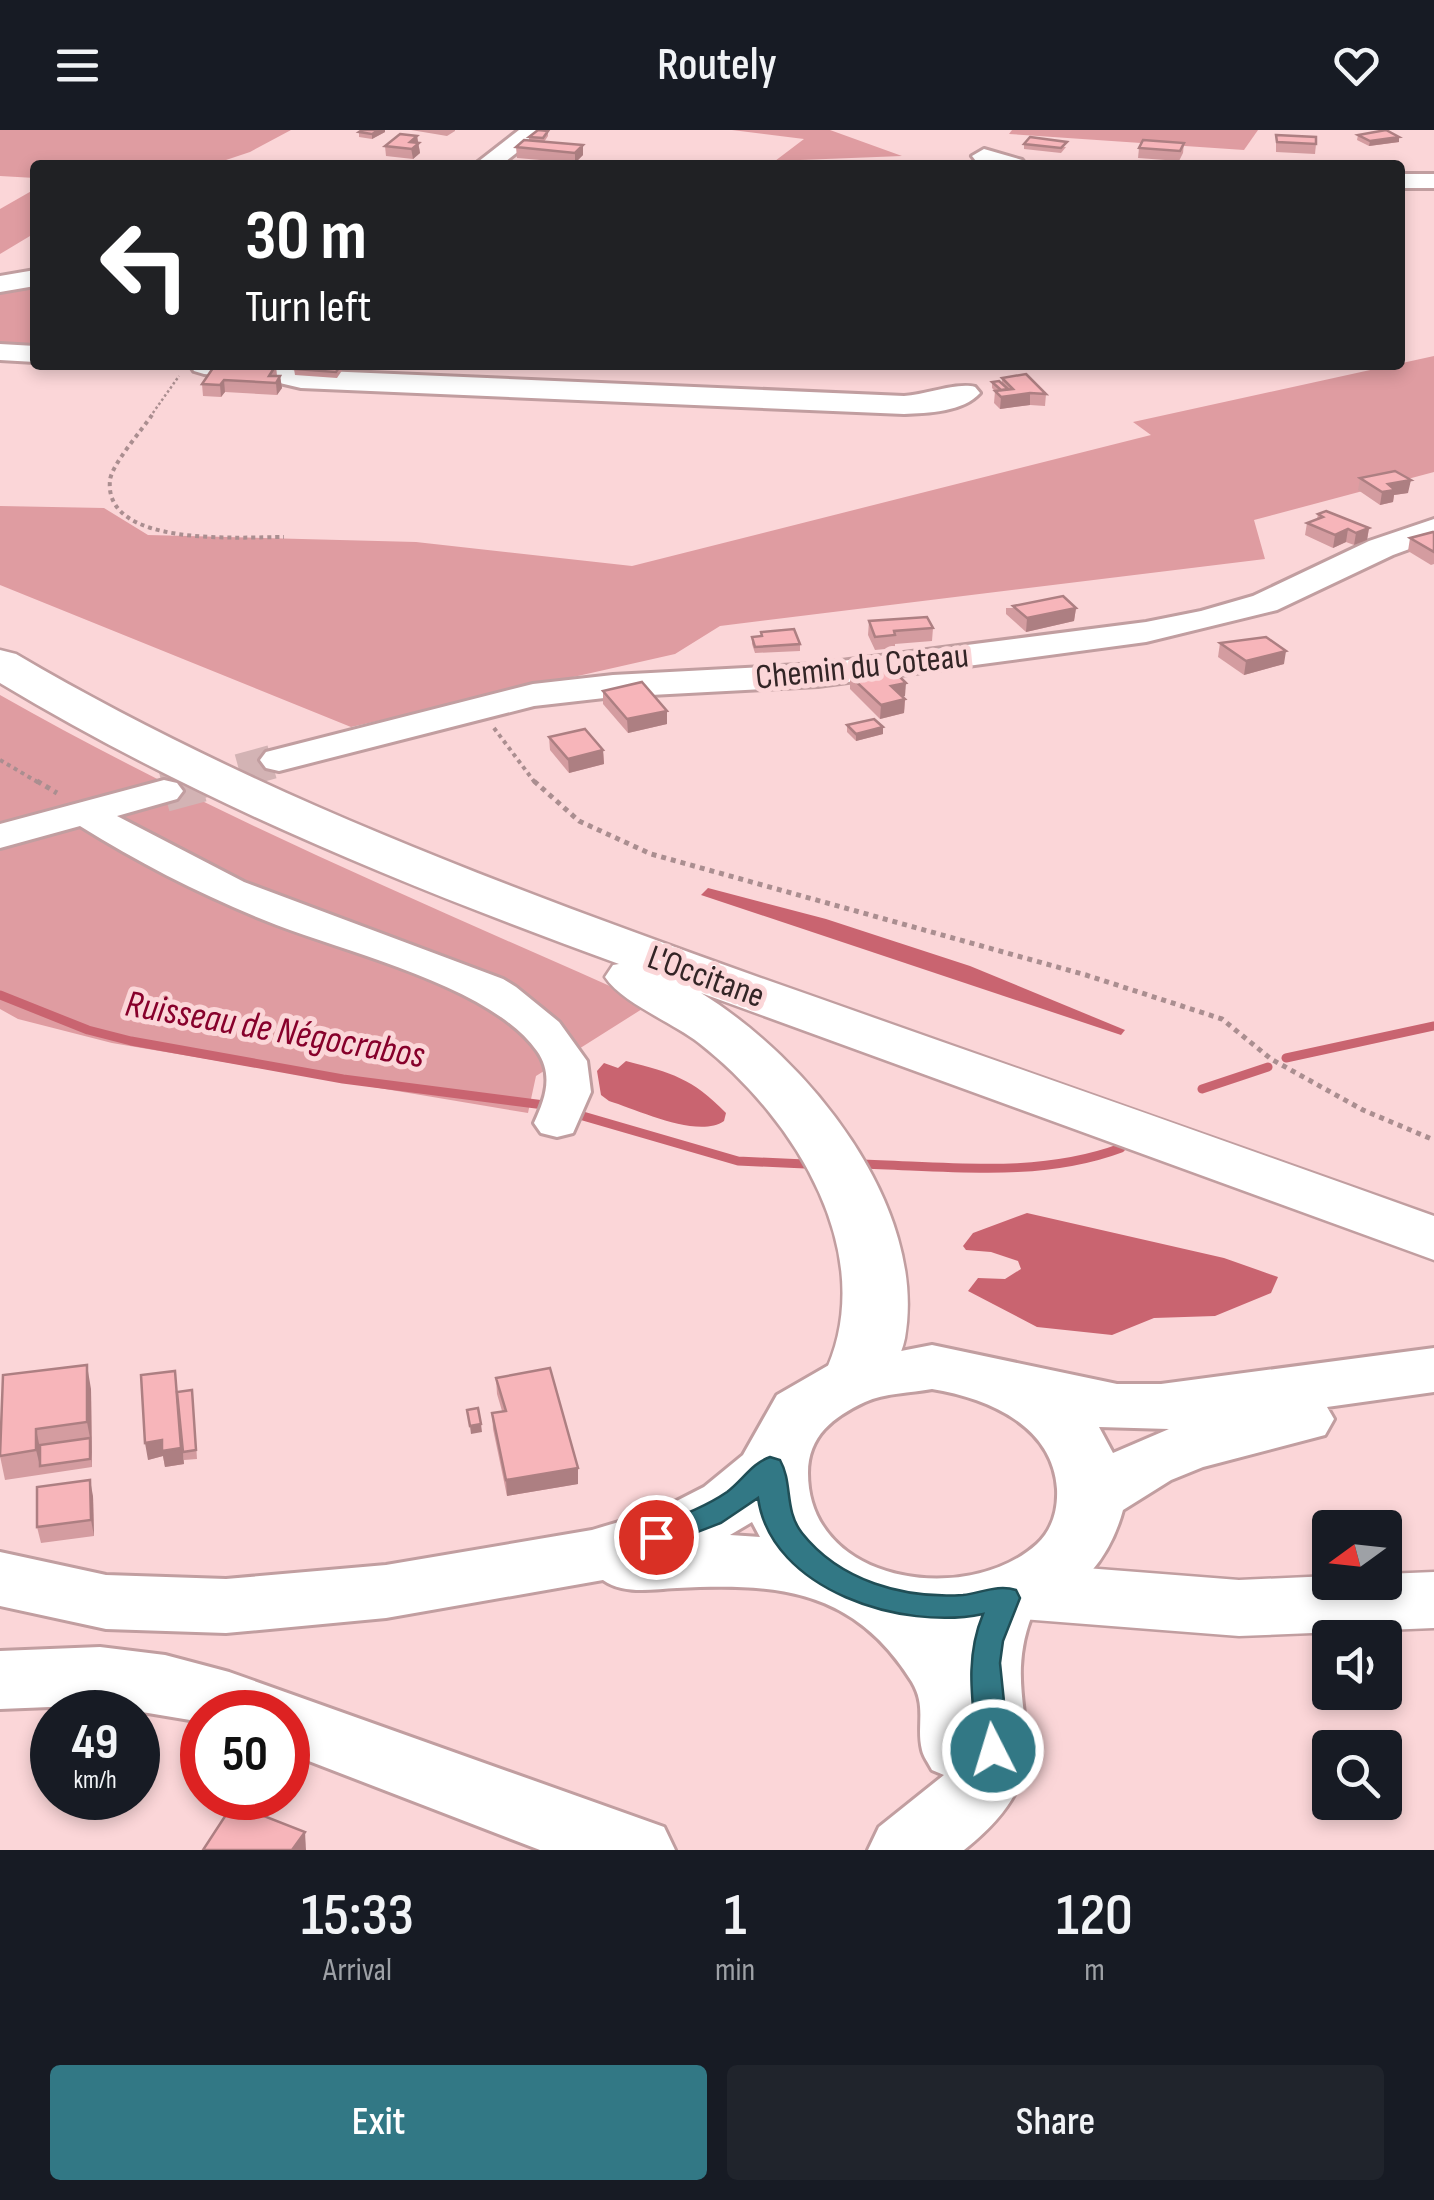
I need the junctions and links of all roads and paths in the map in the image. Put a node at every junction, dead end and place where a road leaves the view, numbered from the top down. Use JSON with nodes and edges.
{"nodes":[{"id":1,"x":534,"y":130,"type":"edge"},
{"id":2,"x":984,"y":156,"type":"dead end"},
{"id":3,"x":493,"y":160,"type":"edge"},
{"id":4,"x":997,"y":160,"type":"edge"},
{"id":5,"x":1434,"y":181,"type":"edge"},
{"id":6,"x":1405,"y":182,"type":"edge"},
{"id":7,"x":30,"y":279,"type":"edge"},
{"id":8,"x":0,"y":284,"type":"edge"},
{"id":9,"x":0,"y":352,"type":"edge"},
{"id":10,"x":30,"y":354,"type":"edge"},
{"id":11,"x":184,"y":370,"type":"edge"},
{"id":12,"x":267,"y":370,"type":"edge"},
{"id":13,"x":966,"y":393,"type":"dead end"},
{"id":14,"x":1434,"y":528,"type":"edge"},
{"id":15,"x":284,"y":538,"type":"dead end"},
{"id":16,"x":0,"y":634,"type":"edge"},
{"id":17,"x":0,"y":664,"type":"edge"},
{"id":18,"x":480,"y":706,"type":"junction"},
{"id":19,"x":0,"y":760,"type":"edge"},
{"id":20,"x":279,"y":760,"type":"tunnel mouth"},
{"id":21,"x":164,"y":791,"type":"tunnel mouth"},
{"id":22,"x":85,"y":812,"type":"junction"},
{"id":23,"x":0,"y":836,"type":"edge"},
{"id":24,"x":350,"y":841,"type":"junction"},
{"id":25,"x":557,"y":1123,"type":"dead end"},
{"id":26,"x":1434,"y":1140,"type":"edge"},
{"id":27,"x":1434,"y":1207,"type":"edge"},
{"id":28,"x":1434,"y":1239,"type":"edge"},
{"id":29,"x":1434,"y":1370,"type":"edge"},
{"id":30,"x":856,"y":1377,"type":"junction"},
{"id":31,"x":1434,"y":1384,"type":"edge"},
{"id":32,"x":1008,"y":1386,"type":"junction"},
{"id":33,"x":770,"y":1468,"type":"junction"},
{"id":34,"x":1094,"y":1496,"type":"junction"},
{"id":35,"x":538,"y":1568,"type":"junction"},
{"id":36,"x":0,"y":1579,"type":"edge"},
{"id":37,"x":850,"y":1584,"type":"junction"},
{"id":38,"x":1014,"y":1595,"type":"junction"},
{"id":39,"x":1434,"y":1600,"type":"edge"},
{"id":40,"x":0,"y":1680,"type":"edge"},
{"id":41,"x":202,"y":1690,"type":"edge"},
{"id":42,"x":310,"y":1731,"type":"edge"},
{"id":43,"x":918,"y":1840,"type":"edge"},
{"id":44,"x":604,"y":1845,"type":"edge"}],
"edges":[{"from":1,"to":3,"type":"street"},
{"from":2,"to":4,"type":"street"},
{"from":5,"to":6,"type":"street"},
{"from":7,"to":8,"type":"street"},
{"from":9,"to":10,"type":"street"},
{"from":11,"to":15,"type":"path"},
{"from":12,"to":13,"type":"street"},
{"from":14,"to":18,"type":"street","name":"Chemin du Coteau"},
{"from":16,"to":27,"type":"highway","name":"L'Occitane"},
{"from":17,"to":24,"type":"highway","name":"L'Occitane"},
{"from":18,"to":20,"type":"street","name":"Chemin du Coteau"},
{"from":18,"to":26,"type":"path"},
{"from":19,"to":22,"type":"path"},
{"from":21,"to":22,"type":"street"},
{"from":22,"to":23,"type":"street"},
{"from":22,"to":25,"type":"street"},
{"from":24,"to":28,"type":"highway","name":"L'Occitane"},
{"from":24,"to":30,"type":"highway"},
{"from":29,"to":32,"type":"main road"},
{"from":30,"to":32,"type":"main road"},
{"from":30,"to":33,"type":"main road"},
{"from":31,"to":34,"type":"main road"},
{"from":32,"to":34,"type":"main road"},
{"from":33,"to":35,"type":"main road"},
{"from":33,"to":37,"type":"main road"},
{"from":34,"to":38,"type":"main road"},
{"from":35,"to":36,"type":"main road"},
{"from":35,"to":37,"type":"main road"},
{"from":37,"to":38,"type":"main road"},
{"from":37,"to":43,"type":"main road"},
{"from":38,"to":39,"type":"highway"},
{"from":38,"to":43,"type":"main road"},
{"from":40,"to":41,"type":"main road"},
{"from":42,"to":44,"type":"main road"}]}
